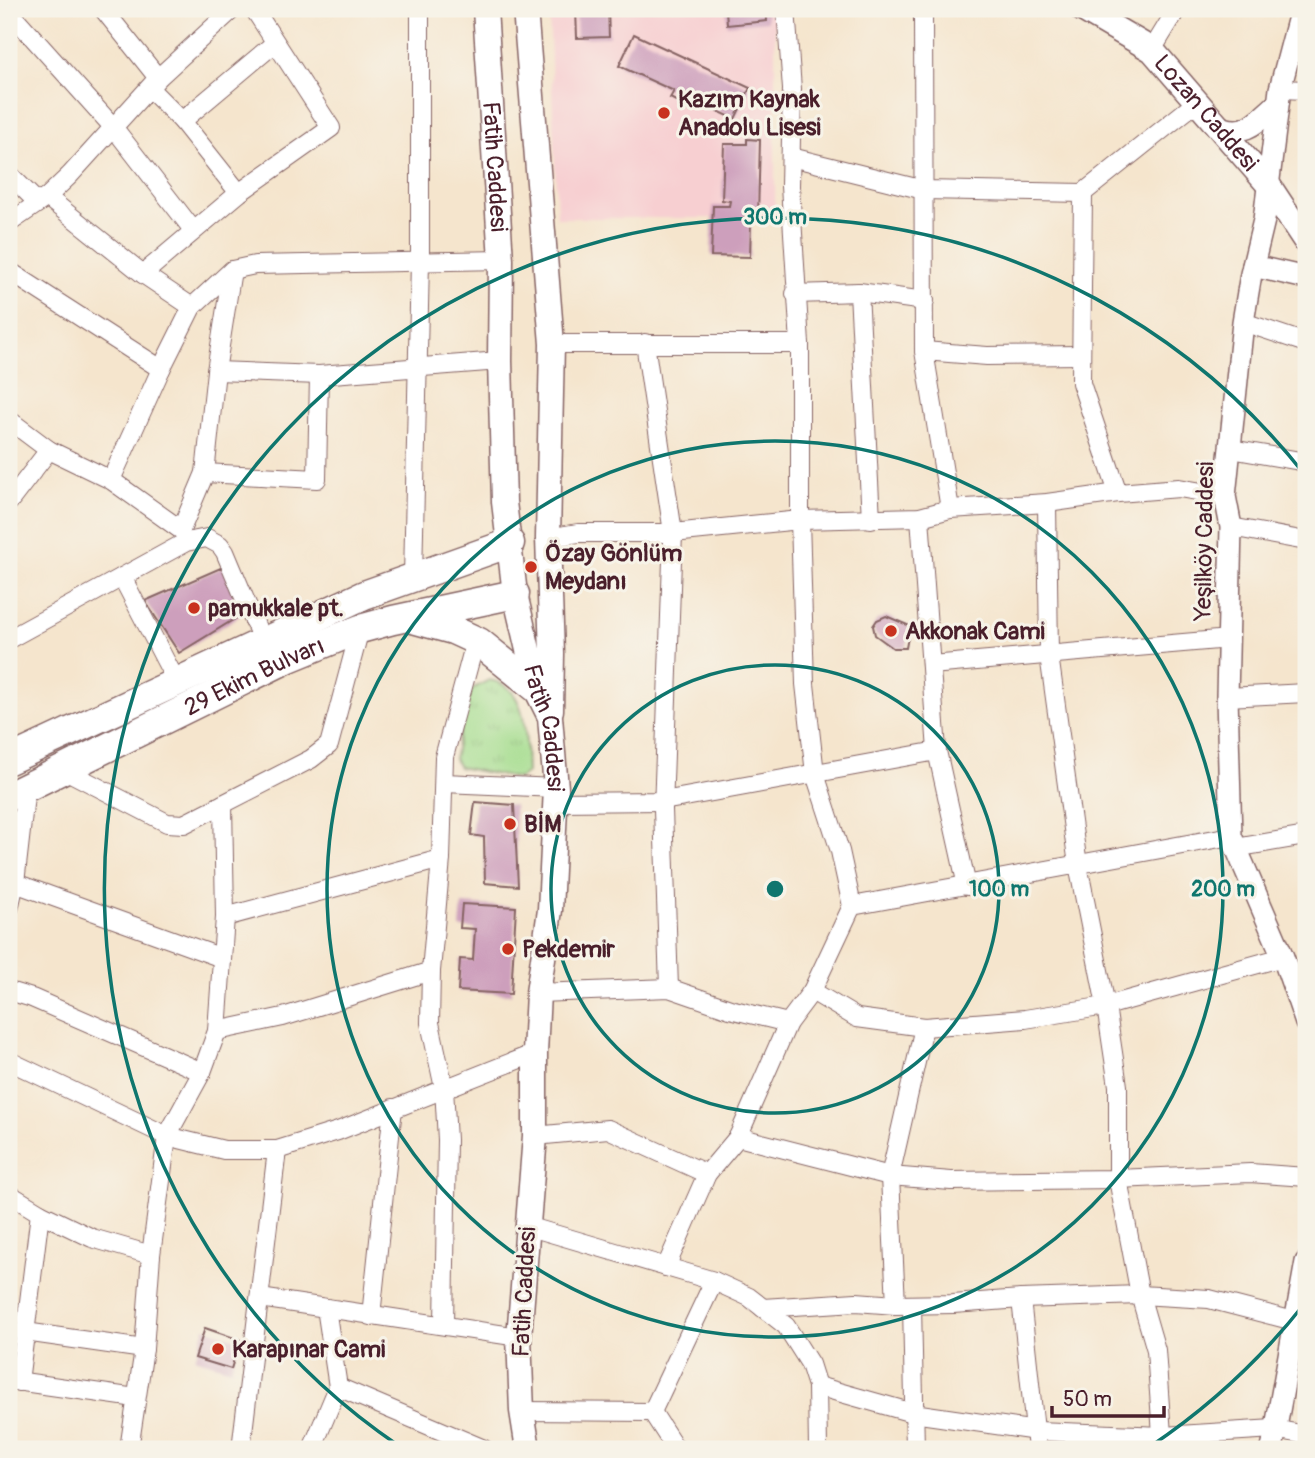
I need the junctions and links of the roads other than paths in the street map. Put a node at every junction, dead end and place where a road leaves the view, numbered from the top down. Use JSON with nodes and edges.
{"nodes":[{"id":1,"x":103,"y":9,"type":"edge"},
{"id":2,"x":233,"y":9,"type":"edge"},
{"id":3,"x":254,"y":9,"type":"edge"},
{"id":4,"x":420,"y":9,"type":"edge"},
{"id":5,"x":525,"y":9,"type":"edge"},
{"id":6,"x":786,"y":9,"type":"edge"},
{"id":7,"x":923,"y":9,"type":"edge"},
{"id":8,"x":1082,"y":9,"type":"edge"},
{"id":9,"x":1177,"y":9,"type":"edge"},
{"id":10,"x":1301,"y":9,"type":"edge"},
{"id":11,"x":485,"y":10,"type":"edge"},
{"id":12,"x":11,"y":11,"type":"edge"},
{"id":13,"x":275,"y":43,"type":"junction"},
{"id":14,"x":1152,"y":50,"type":"junction"},
{"id":15,"x":154,"y":84,"type":"junction"},
{"id":16,"x":1306,"y":90,"type":"edge"},
{"id":17,"x":1279,"y":96,"type":"junction"},
{"id":18,"x":1197,"y":102,"type":"junction"},
{"id":19,"x":182,"y":121,"type":"junction"},
{"id":20,"x":1217,"y":126,"type":"junction"},
{"id":21,"x":114,"y":128,"type":"junction"},
{"id":22,"x":791,"y":157,"type":"junction"},
{"id":23,"x":9,"y":174,"type":"edge"},
{"id":24,"x":1267,"y":183,"type":"junction"},
{"id":25,"x":924,"y":190,"type":"junction"},
{"id":26,"x":239,"y":193,"type":"junction"},
{"id":27,"x":1083,"y":193,"type":"junction"},
{"id":28,"x":42,"y":200,"type":"junction"},
{"id":29,"x":9,"y":223,"type":"edge"},
{"id":30,"x":193,"y":229,"type":"junction"},
{"id":31,"x":1306,"y":242,"type":"edge"},
{"id":32,"x":501,"y":260,"type":"junction"},
{"id":33,"x":419,"y":261,"type":"junction"},
{"id":34,"x":1253,"y":265,"type":"junction"},
{"id":35,"x":232,"y":270,"type":"junction"},
{"id":36,"x":9,"y":271,"type":"edge"},
{"id":37,"x":143,"y":274,"type":"junction"},
{"id":38,"x":1306,"y":278,"type":"edge"},
{"id":39,"x":859,"y":292,"type":"junction"},
{"id":40,"x":795,"y":294,"type":"junction"},
{"id":41,"x":925,"y":301,"type":"junction"},
{"id":42,"x":192,"y":307,"type":"junction"},
{"id":43,"x":1243,"y":322,"type":"junction"},
{"id":44,"x":1306,"y":342,"type":"edge"},
{"id":45,"x":552,"y":344,"type":"junction"},
{"id":46,"x":645,"y":344,"type":"junction"},
{"id":47,"x":800,"y":344,"type":"junction"},
{"id":48,"x":924,"y":351,"type":"junction"},
{"id":49,"x":1081,"y":355,"type":"junction"},
{"id":50,"x":500,"y":361,"type":"junction"},
{"id":51,"x":416,"y":368,"type":"junction"},
{"id":52,"x":161,"y":369,"type":"junction"},
{"id":53,"x":216,"y":371,"type":"junction"},
{"id":54,"x":319,"y":375,"type":"junction"},
{"id":55,"x":9,"y":420,"type":"edge"},
{"id":56,"x":1231,"y":449,"type":"junction"},
{"id":57,"x":49,"y":450,"type":"junction"},
{"id":58,"x":1306,"y":462,"type":"edge"},
{"id":59,"x":205,"y":472,"type":"junction"},
{"id":60,"x":111,"y":481,"type":"junction"},
{"id":61,"x":1118,"y":493,"type":"junction"},
{"id":62,"x":1226,"y":496,"type":"junction"},
{"id":63,"x":9,"y":502,"type":"edge"},
{"id":64,"x":1047,"y":503,"type":"junction"},
{"id":65,"x":950,"y":509,"type":"junction"},
{"id":66,"x":920,"y":517,"type":"junction"},
{"id":67,"x":871,"y":519,"type":"junction"},
{"id":68,"x":800,"y":520,"type":"junction"},
{"id":69,"x":1231,"y":527,"type":"junction"},
{"id":70,"x":673,"y":533,"type":"junction"},
{"id":71,"x":184,"y":536,"type":"junction"},
{"id":72,"x":548,"y":538,"type":"junction"},
{"id":73,"x":1306,"y":541,"type":"edge"},
{"id":74,"x":510,"y":543,"type":"junction"},
{"id":75,"x":122,"y":577,"type":"junction"},
{"id":76,"x":413,"y":577,"type":"junction"},
{"id":77,"x":549,"y":587,"type":"junction"},
{"id":78,"x":515,"y":594,"type":"junction"},
{"id":79,"x":407,"y":617,"type":"junction"},
{"id":80,"x":360,"y":629,"type":"junction"},
{"id":81,"x":9,"y":639,"type":"edge"},
{"id":82,"x":1229,"y":639,"type":"junction"},
{"id":83,"x":262,"y":640,"type":"junction"},
{"id":84,"x":479,"y":642,"type":"junction"},
{"id":85,"x":1049,"y":655,"type":"junction"},
{"id":86,"x":931,"y":665,"type":"junction"},
{"id":87,"x":176,"y":681,"type":"junction"},
{"id":88,"x":536,"y":688,"type":"junction"},
{"id":89,"x":1306,"y":693,"type":"edge"},
{"id":90,"x":1227,"y":698,"type":"junction"},
{"id":91,"x":550,"y":717,"type":"junction"},
{"id":92,"x":937,"y":751,"type":"junction"},
{"id":93,"x":9,"y":760,"type":"edge"},
{"id":94,"x":63,"y":769,"type":"junction"},
{"id":95,"x":815,"y":774,"type":"junction"},
{"id":96,"x":444,"y":783,"type":"junction"},
{"id":97,"x":18,"y":792,"type":"edge"},
{"id":98,"x":556,"y":795,"type":"junction"},
{"id":99,"x":663,"y":801,"type":"junction"},
{"id":100,"x":223,"y":804,"type":"junction"},
{"id":101,"x":1306,"y":836,"type":"edge"},
{"id":102,"x":1233,"y":842,"type":"junction"},
{"id":103,"x":441,"y":859,"type":"junction"},
{"id":104,"x":1079,"y":865,"type":"junction"},
{"id":105,"x":15,"y":883,"type":"junction"},
{"id":106,"x":967,"y":886,"type":"junction"},
{"id":107,"x":852,"y":906,"type":"junction"},
{"id":108,"x":9,"y":909,"type":"edge"},
{"id":109,"x":225,"y":917,"type":"junction"},
{"id":110,"x":1283,"y":957,"type":"junction"},
{"id":111,"x":222,"y":958,"type":"junction"},
{"id":112,"x":431,"y":971,"type":"junction"},
{"id":113,"x":669,"y":988,"type":"junction"},
{"id":114,"x":9,"y":991,"type":"edge"},
{"id":115,"x":812,"y":991,"type":"junction"},
{"id":116,"x":538,"y":993,"type":"junction"},
{"id":117,"x":1106,"y":1006,"type":"junction"},
{"id":118,"x":788,"y":1023,"type":"junction"},
{"id":119,"x":1306,"y":1023,"type":"edge"},
{"id":120,"x":924,"y":1027,"type":"junction"},
{"id":121,"x":217,"y":1031,"type":"junction"},
{"id":122,"x":535,"y":1053,"type":"junction"},
{"id":123,"x":9,"y":1061,"type":"edge"},
{"id":124,"x":202,"y":1072,"type":"junction"},
{"id":125,"x":444,"y":1088,"type":"junction"},
{"id":126,"x":393,"y":1108,"type":"junction"},
{"id":127,"x":167,"y":1136,"type":"junction"},
{"id":128,"x":536,"y":1136,"type":"junction"},
{"id":129,"x":738,"y":1137,"type":"junction"},
{"id":130,"x":277,"y":1150,"type":"junction"},
{"id":131,"x":707,"y":1174,"type":"junction"},
{"id":132,"x":890,"y":1176,"type":"junction"},
{"id":133,"x":1306,"y":1177,"type":"edge"},
{"id":134,"x":1118,"y":1179,"type":"junction"},
{"id":135,"x":9,"y":1194,"type":"edge"},
{"id":136,"x":40,"y":1213,"type":"junction"},
{"id":137,"x":527,"y":1226,"type":"junction"},
{"id":138,"x":151,"y":1255,"type":"junction"},
{"id":139,"x":1306,"y":1262,"type":"edge"},
{"id":140,"x":666,"y":1267,"type":"junction"},
{"id":141,"x":714,"y":1281,"type":"junction"},
{"id":142,"x":1140,"y":1294,"type":"junction"},
{"id":143,"x":260,"y":1298,"type":"junction"},
{"id":144,"x":1021,"y":1299,"type":"junction"},
{"id":145,"x":904,"y":1305,"type":"junction"},
{"id":146,"x":326,"y":1308,"type":"junction"},
{"id":147,"x":763,"y":1308,"type":"junction"},
{"id":148,"x":371,"y":1316,"type":"junction"},
{"id":149,"x":1300,"y":1322,"type":"edge"},
{"id":150,"x":444,"y":1325,"type":"junction"},
{"id":151,"x":25,"y":1332,"type":"junction"},
{"id":152,"x":519,"y":1337,"type":"junction"},
{"id":153,"x":144,"y":1349,"type":"junction"},
{"id":154,"x":14,"y":1381,"type":"edge"},
{"id":155,"x":817,"y":1386,"type":"junction"},
{"id":156,"x":338,"y":1387,"type":"junction"},
{"id":157,"x":136,"y":1398,"type":"junction"},
{"id":158,"x":522,"y":1411,"type":"junction"},
{"id":159,"x":652,"y":1412,"type":"junction"},
{"id":160,"x":914,"y":1413,"type":"junction"},
{"id":161,"x":1037,"y":1431,"type":"junction"},
{"id":162,"x":1306,"y":1435,"type":"edge"},
{"id":163,"x":1273,"y":1439,"type":"edge"},
{"id":164,"x":1163,"y":1443,"type":"edge"},
{"id":165,"x":130,"y":1449,"type":"edge"},
{"id":166,"x":241,"y":1449,"type":"edge"},
{"id":167,"x":312,"y":1449,"type":"edge"},
{"id":168,"x":484,"y":1449,"type":"edge"},
{"id":169,"x":528,"y":1449,"type":"edge"},
{"id":170,"x":676,"y":1449,"type":"edge"},
{"id":171,"x":818,"y":1449,"type":"edge"},
{"id":172,"x":915,"y":1449,"type":"edge"},
{"id":173,"x":1037,"y":1449,"type":"edge"}],
"edges":[{"from":1,"to":15,"type":"street"},
{"from":2,"to":15,"type":"street"},
{"from":3,"to":13,"type":"street"},
{"from":4,"to":33,"type":"street"},
{"from":5,"to":45,"type":"main road","name":"Fatih Caddesi"},
{"from":6,"to":22,"type":"street"},
{"from":7,"to":25,"type":"street"},
{"from":8,"to":14,"type":"main road","name":"Lozan Caddesi"},
{"from":9,"to":14,"type":"street"},
{"from":10,"to":17,"type":"street","name":"Yeşilköy Caddesi"},
{"from":11,"to":32,"type":"main road","name":"Fatih Caddesi"},
{"from":12,"to":21,"type":"street"},
{"from":13,"to":19,"type":"street"},
{"from":13,"to":26,"type":"street"},
{"from":14,"to":18,"type":"main road","name":"Lozan Caddesi"},
{"from":15,"to":19,"type":"street"},
{"from":15,"to":21,"type":"street"},
{"from":16,"to":17,"type":"street"},
{"from":17,"to":20,"type":"street"},
{"from":17,"to":24,"type":"street","name":"Yeşilköy Caddesi"},
{"from":18,"to":20,"type":"main road","name":"Lozan Caddesi"},
{"from":18,"to":27,"type":"street"},
{"from":19,"to":26,"type":"street"},
{"from":20,"to":24,"type":"main road","name":"Lozan Caddesi"},
{"from":21,"to":28,"type":"street"},
{"from":21,"to":30,"type":"street"},
{"from":22,"to":25,"type":"street"},
{"from":22,"to":40,"type":"street"},
{"from":23,"to":28,"type":"street"},
{"from":24,"to":31,"type":"main road","name":"Lozan Caddesi"},
{"from":24,"to":34,"type":"street","name":"Yeşilköy Caddesi"},
{"from":25,"to":27,"type":"street"},
{"from":25,"to":41,"type":"street"},
{"from":26,"to":30,"type":"street"},
{"from":27,"to":49,"type":"street"},
{"from":28,"to":29,"type":"street"},
{"from":28,"to":37,"type":"street"},
{"from":30,"to":37,"type":"street"},
{"from":32,"to":33,"type":"street"},
{"from":32,"to":50,"type":"main road","name":"Fatih Caddesi"},
{"from":33,"to":35,"type":"street"},
{"from":33,"to":51,"type":"street"},
{"from":34,"to":38,"type":"street"},
{"from":34,"to":43,"type":"street","name":"Yeşilköy Caddesi"},
{"from":35,"to":42,"type":"street"},
{"from":35,"to":53,"type":"street"},
{"from":36,"to":52,"type":"street"},
{"from":37,"to":42,"type":"street"},
{"from":39,"to":40,"type":"street"},
{"from":39,"to":41,"type":"street"},
{"from":39,"to":67,"type":"street"},
{"from":40,"to":47,"type":"street"},
{"from":41,"to":48,"type":"street"},
{"from":42,"to":52,"type":"street"},
{"from":43,"to":44,"type":"street"},
{"from":43,"to":56,"type":"street","name":"Yeşilköy Caddesi"},
{"from":45,"to":46,"type":"street"},
{"from":45,"to":72,"type":"main road","name":"Fatih Caddesi"},
{"from":46,"to":47,"type":"street"},
{"from":46,"to":70,"type":"street"},
{"from":47,"to":68,"type":"street"},
{"from":48,"to":49,"type":"street"},
{"from":48,"to":65,"type":"street"},
{"from":49,"to":61,"type":"street"},
{"from":50,"to":51,"type":"street"},
{"from":50,"to":74,"type":"main road","name":"Fatih Caddesi"},
{"from":51,"to":54,"type":"street"},
{"from":51,"to":76,"type":"street"},
{"from":52,"to":60,"type":"street"},
{"from":53,"to":54,"type":"street"},
{"from":53,"to":59,"type":"street"},
{"from":54,"to":59,"type":"street"},
{"from":55,"to":57,"type":"street"},
{"from":56,"to":58,"type":"street"},
{"from":56,"to":62,"type":"street","name":"Yeşilköy Caddesi"},
{"from":57,"to":60,"type":"street"},
{"from":57,"to":63,"type":"street"},
{"from":59,"to":71,"type":"street"},
{"from":60,"to":71,"type":"street"},
{"from":61,"to":62,"type":"street"},
{"from":61,"to":64,"type":"street"},
{"from":62,"to":69,"type":"street","name":"Yeşilköy Caddesi"},
{"from":64,"to":65,"type":"street"},
{"from":64,"to":85,"type":"street"},
{"from":65,"to":66,"type":"street"},
{"from":66,"to":67,"type":"street"},
{"from":66,"to":86,"type":"street"},
{"from":67,"to":68,"type":"street"},
{"from":68,"to":70,"type":"street"},
{"from":68,"to":95,"type":"street"},
{"from":69,"to":73,"type":"street"},
{"from":69,"to":82,"type":"street","name":"Yeşilköy Caddesi"},
{"from":70,"to":72,"type":"street"},
{"from":70,"to":99,"type":"street"},
{"from":71,"to":75,"type":"street"},
{"from":71,"to":83,"type":"street"},
{"from":72,"to":74,"type":"main road"},
{"from":72,"to":77,"type":"main road","name":"Fatih Caddesi"},
{"from":74,"to":76,"type":"main road","name":"29 Ekim Bulvarı"},
{"from":74,"to":78,"type":"main road","name":"Fatih Caddesi"},
{"from":75,"to":81,"type":"street"},
{"from":75,"to":87,"type":"street"},
{"from":76,"to":83,"type":"main road","name":"29 Ekim Bulvarı"},
{"from":77,"to":78,"type":"main road"},
{"from":77,"to":91,"type":"main road","name":"Fatih Caddesi"},
{"from":78,"to":79,"type":"main road","name":"29 Ekim Bulvarı"},
{"from":78,"to":88,"type":"main road","name":"Fatih Caddesi"},
{"from":79,"to":80,"type":"main road","name":"29 Ekim Bulvarı"},
{"from":79,"to":84,"type":"main road"},
{"from":80,"to":94,"type":"main road","name":"29 Ekim Bulvarı"},
{"from":80,"to":100,"type":"street"},
{"from":82,"to":85,"type":"street"},
{"from":82,"to":90,"type":"street","name":"Yeşilköy Caddesi"},
{"from":83,"to":87,"type":"main road","name":"29 Ekim Bulvarı"},
{"from":84,"to":88,"type":"main road"},
{"from":84,"to":96,"type":"street"},
{"from":85,"to":86,"type":"street"},
{"from":85,"to":104,"type":"street"},
{"from":86,"to":92,"type":"street"},
{"from":87,"to":93,"type":"main road","name":"29 Ekim Bulvarı"},
{"from":88,"to":91,"type":"main road","name":"Fatih Caddesi"},
{"from":89,"to":90,"type":"street"},
{"from":90,"to":102,"type":"street","name":"Yeşilköy Caddesi"},
{"from":91,"to":98,"type":"main road","name":"Fatih Caddesi"},
{"from":92,"to":95,"type":"street"},
{"from":92,"to":106,"type":"street"},
{"from":94,"to":97,"type":"main road","name":"29 Ekim Bulvarı"},
{"from":94,"to":100,"type":"street"},
{"from":95,"to":99,"type":"street"},
{"from":95,"to":107,"type":"street"},
{"from":96,"to":98,"type":"street"},
{"from":96,"to":103,"type":"street"},
{"from":97,"to":105,"type":"street"},
{"from":98,"to":99,"type":"street"},
{"from":98,"to":116,"type":"main road","name":"Fatih Caddesi"},
{"from":99,"to":113,"type":"street"},
{"from":100,"to":109,"type":"street"},
{"from":101,"to":102,"type":"street"},
{"from":102,"to":104,"type":"street"},
{"from":102,"to":110,"type":"street","name":"Yeşilköy Caddesi"},
{"from":103,"to":109,"type":"street"},
{"from":103,"to":112,"type":"street"},
{"from":104,"to":106,"type":"street"},
{"from":104,"to":117,"type":"street"},
{"from":105,"to":108,"type":"street"},
{"from":105,"to":111,"type":"street"},
{"from":106,"to":107,"type":"street"},
{"from":107,"to":115,"type":"street"},
{"from":109,"to":111,"type":"street"},
{"from":110,"to":117,"type":"street"},
{"from":110,"to":119,"type":"street","name":"Yeşilköy Caddesi"},
{"from":111,"to":121,"type":"street"},
{"from":112,"to":121,"type":"street"},
{"from":112,"to":125,"type":"street"},
{"from":113,"to":116,"type":"street"},
{"from":113,"to":118,"type":"street"},
{"from":114,"to":124,"type":"street"},
{"from":115,"to":118,"type":"street"},
{"from":115,"to":120,"type":"street"},
{"from":116,"to":122,"type":"main road","name":"Fatih Caddesi"},
{"from":117,"to":120,"type":"street"},
{"from":117,"to":134,"type":"street"},
{"from":118,"to":129,"type":"street"},
{"from":120,"to":132,"type":"street"},
{"from":121,"to":124,"type":"street"},
{"from":122,"to":125,"type":"street"},
{"from":122,"to":128,"type":"main road","name":"Fatih Caddesi"},
{"from":123,"to":127,"type":"street"},
{"from":124,"to":127,"type":"street"},
{"from":125,"to":126,"type":"street"},
{"from":125,"to":150,"type":"street"},
{"from":126,"to":130,"type":"street"},
{"from":126,"to":148,"type":"street"},
{"from":127,"to":130,"type":"street"},
{"from":127,"to":138,"type":"street"},
{"from":128,"to":131,"type":"street"},
{"from":128,"to":137,"type":"main road","name":"Fatih Caddesi"},
{"from":129,"to":131,"type":"street"},
{"from":129,"to":132,"type":"street"},
{"from":130,"to":143,"type":"street"},
{"from":131,"to":140,"type":"street"},
{"from":132,"to":134,"type":"street"},
{"from":132,"to":145,"type":"street"},
{"from":133,"to":134,"type":"street"},
{"from":134,"to":142,"type":"street"},
{"from":135,"to":136,"type":"street"},
{"from":136,"to":138,"type":"street"},
{"from":136,"to":151,"type":"street"},
{"from":137,"to":140,"type":"street"},
{"from":137,"to":152,"type":"main road","name":"Fatih Caddesi"},
{"from":138,"to":153,"type":"street"},
{"from":139,"to":149,"type":"street"},
{"from":140,"to":141,"type":"street"},
{"from":141,"to":147,"type":"street"},
{"from":141,"to":159,"type":"street"},
{"from":142,"to":144,"type":"street"},
{"from":142,"to":149,"type":"street"},
{"from":142,"to":164,"type":"street"},
{"from":143,"to":146,"type":"street"},
{"from":143,"to":166,"type":"street"},
{"from":144,"to":145,"type":"street"},
{"from":144,"to":161,"type":"street"},
{"from":145,"to":147,"type":"street"},
{"from":145,"to":160,"type":"street"},
{"from":146,"to":148,"type":"street"},
{"from":146,"to":156,"type":"street"},
{"from":147,"to":155,"type":"street"},
{"from":148,"to":150,"type":"street"},
{"from":149,"to":163,"type":"street"},
{"from":150,"to":152,"type":"street"},
{"from":151,"to":153,"type":"street"},
{"from":151,"to":154,"type":"street"},
{"from":152,"to":158,"type":"main road","name":"Fatih Caddesi"},
{"from":153,"to":157,"type":"street"},
{"from":154,"to":157,"type":"street"},
{"from":155,"to":160,"type":"street"},
{"from":155,"to":171,"type":"street"},
{"from":156,"to":167,"type":"street"},
{"from":156,"to":168,"type":"street"},
{"from":157,"to":165,"type":"street"},
{"from":158,"to":159,"type":"street"},
{"from":158,"to":169,"type":"main road","name":"Fatih Caddesi"},
{"from":159,"to":170,"type":"street"},
{"from":160,"to":161,"type":"street"},
{"from":160,"to":172,"type":"street"},
{"from":161,"to":164,"type":"street"},
{"from":161,"to":173,"type":"street"},
{"from":162,"to":163,"type":"street"},
{"from":163,"to":164,"type":"street"}]}
